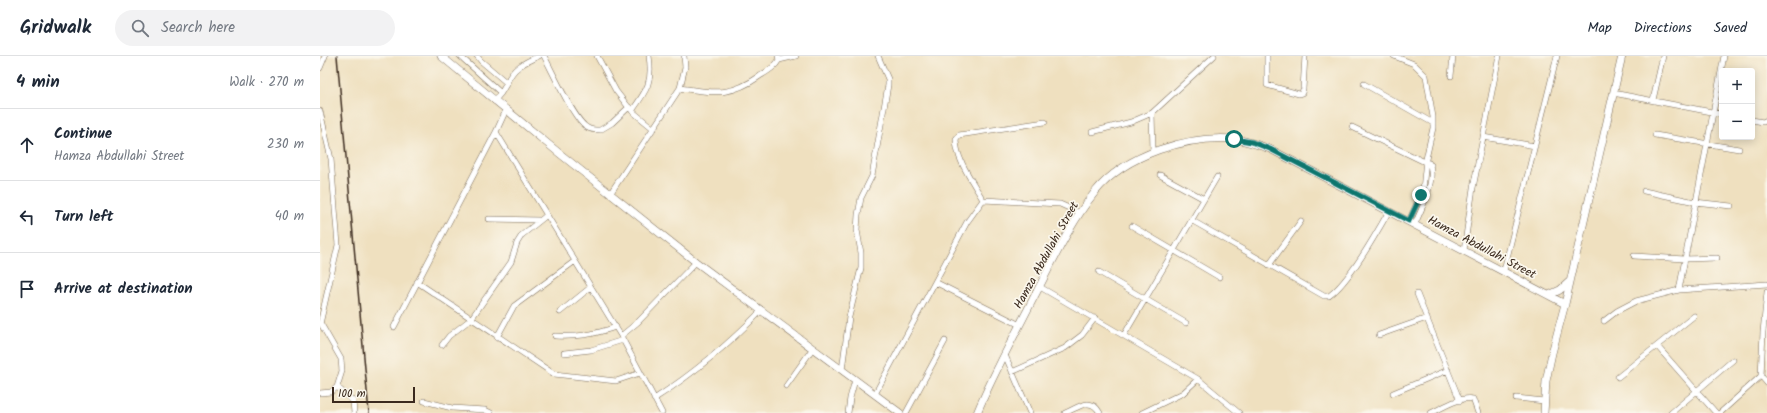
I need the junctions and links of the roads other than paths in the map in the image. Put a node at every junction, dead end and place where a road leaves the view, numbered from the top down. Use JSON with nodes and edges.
{"nodes":[{"id":1,"x":325,"y":56,"type":"edge"},
{"id":2,"x":441,"y":56,"type":"edge"},
{"id":3,"x":460,"y":56,"type":"edge"},
{"id":4,"x":477,"y":56,"type":"edge"},
{"id":5,"x":539,"y":56,"type":"edge"},
{"id":6,"x":544,"y":56,"type":"edge"},
{"id":7,"x":597,"y":56,"type":"edge"},
{"id":8,"x":649,"y":56,"type":"edge"},
{"id":9,"x":684,"y":56,"type":"edge"},
{"id":10,"x":796,"y":56,"type":"edge"},
{"id":11,"x":878,"y":56,"type":"edge"},
{"id":12,"x":1214,"y":56,"type":"edge"},
{"id":13,"x":1267,"y":56,"type":"edge"},
{"id":14,"x":1305,"y":56,"type":"edge"},
{"id":15,"x":1394,"y":56,"type":"edge"},
{"id":16,"x":1453,"y":56,"type":"edge"},
{"id":17,"x":1499,"y":56,"type":"edge"},
{"id":18,"x":1557,"y":56,"type":"edge"},
{"id":19,"x":1622,"y":56,"type":"edge"},
{"id":20,"x":1663,"y":56,"type":"edge"},
{"id":21,"x":1724,"y":56,"type":"edge"},
{"id":22,"x":778,"y":58,"type":"edge"},
{"id":23,"x":1408,"y":59,"type":"edge"},
{"id":24,"x":320,"y":68,"type":"edge"},
{"id":25,"x":1451,"y":76,"type":"dead end"},
{"id":26,"x":507,"y":83,"type":"junction"},
{"id":27,"x":1364,"y":84,"type":"dead end"},
{"id":28,"x":680,"y":88,"type":"junction"},
{"id":29,"x":1613,"y":93,"type":"junction"},
{"id":30,"x":501,"y":94,"type":"junction"},
{"id":31,"x":1653,"y":100,"type":"junction"},
{"id":32,"x":494,"y":101,"type":"junction"},
{"id":33,"x":630,"y":109,"type":"junction"},
{"id":34,"x":506,"y":110,"type":"junction"},
{"id":35,"x":320,"y":111,"type":"edge"},
{"id":36,"x":1152,"y":112,"type":"junction"},
{"id":37,"x":1712,"y":112,"type":"junction"},
{"id":38,"x":1719,"y":113,"type":"edge"},
{"id":39,"x":1767,"y":120,"type":"edge"},
{"id":40,"x":1755,"y":121,"type":"edge"},
{"id":41,"x":1045,"y":122,"type":"dead end"},
{"id":42,"x":1434,"y":123,"type":"junction"},
{"id":43,"x":1352,"y":127,"type":"dead end"},
{"id":44,"x":654,"y":129,"type":"junction"},
{"id":45,"x":496,"y":132,"type":"junction"},
{"id":46,"x":1092,"y":132,"type":"dead end"},
{"id":47,"x":1655,"y":135,"type":"dead end"},
{"id":48,"x":1483,"y":137,"type":"junction"},
{"id":49,"x":1706,"y":144,"type":"junction"},
{"id":50,"x":1535,"y":146,"type":"junction"},
{"id":51,"x":1739,"y":149,"type":"dead end"},
{"id":52,"x":1153,"y":151,"type":"junction"},
{"id":53,"x":1428,"y":163,"type":"junction"},
{"id":54,"x":1160,"y":175,"type":"dead end"},
{"id":55,"x":1217,"y":177,"type":"dead end"},
{"id":56,"x":1644,"y":191,"type":"dead end"},
{"id":57,"x":610,"y":194,"type":"junction"},
{"id":58,"x":1204,"y":199,"type":"junction"},
{"id":59,"x":983,"y":200,"type":"junction"},
{"id":60,"x":1695,"y":202,"type":"junction"},
{"id":61,"x":1730,"y":206,"type":"dead end"},
{"id":62,"x":1389,"y":211,"type":"junction"},
{"id":63,"x":1080,"y":213,"type":"junction"},
{"id":64,"x":547,"y":215,"type":"junction"},
{"id":65,"x":489,"y":219,"type":"dead end"},
{"id":66,"x":539,"y":220,"type":"junction"},
{"id":67,"x":1191,"y":220,"type":"junction"},
{"id":68,"x":1301,"y":222,"type":"dead end"},
{"id":69,"x":1412,"y":223,"type":"junction"},
{"id":70,"x":1132,"y":226,"type":"dead end"},
{"id":71,"x":1174,"y":250,"type":"junction"},
{"id":72,"x":1464,"y":250,"type":"junction"},
{"id":73,"x":1634,"y":256,"type":"dead end"},
{"id":74,"x":1717,"y":258,"type":"dead end"},
{"id":75,"x":1685,"y":260,"type":"junction"},
{"id":76,"x":575,"y":261,"type":"junction"},
{"id":77,"x":696,"y":262,"type":"junction"},
{"id":78,"x":1269,"y":265,"type":"junction"},
{"id":79,"x":1504,"y":270,"type":"junction"},
{"id":80,"x":1099,"y":272,"type":"dead end"},
{"id":81,"x":1219,"y":277,"type":"dead end"},
{"id":82,"x":1570,"y":281,"type":"junction"},
{"id":83,"x":417,"y":282,"type":"junction"},
{"id":84,"x":936,"y":282,"type":"junction"},
{"id":85,"x":1767,"y":284,"type":"edge"},
{"id":86,"x":591,"y":287,"type":"junction"},
{"id":87,"x":1040,"y":287,"type":"junction"},
{"id":88,"x":1679,"y":290,"type":"junction"},
{"id":89,"x":1767,"y":292,"type":"edge"},
{"id":90,"x":1417,"y":294,"type":"dead end"},
{"id":91,"x":1548,"y":295,"type":"junction"},
{"id":92,"x":1145,"y":299,"type":"junction"},
{"id":93,"x":1565,"y":304,"type":"junction"},
{"id":94,"x":762,"y":310,"type":"junction"},
{"id":95,"x":560,"y":312,"type":"dead end"},
{"id":96,"x":1694,"y":316,"type":"dead end"},
{"id":97,"x":1095,"y":318,"type":"junction"},
{"id":98,"x":1427,"y":318,"type":"junction"},
{"id":99,"x":471,"y":319,"type":"junction"},
{"id":100,"x":1604,"y":321,"type":"dead end"},
{"id":101,"x":1186,"y":323,"type":"dead end"},
{"id":102,"x":320,"y":324,"type":"edge"},
{"id":103,"x":1020,"y":325,"type":"junction"},
{"id":104,"x":394,"y":327,"type":"dead end"},
{"id":105,"x":616,"y":327,"type":"junction"},
{"id":106,"x":1379,"y":334,"type":"dead end"},
{"id":107,"x":1124,"y":335,"type":"junction"},
{"id":108,"x":555,"y":336,"type":"dead end"},
{"id":109,"x":497,"y":337,"type":"junction"},
{"id":110,"x":622,"y":338,"type":"junction"},
{"id":111,"x":945,"y":341,"type":"dead end"},
{"id":112,"x":442,"y":345,"type":"dead end"},
{"id":113,"x":1657,"y":346,"type":"junction"},
{"id":114,"x":813,"y":348,"type":"junction"},
{"id":115,"x":564,"y":353,"type":"dead end"},
{"id":116,"x":1005,"y":355,"type":"junction"},
{"id":117,"x":1733,"y":360,"type":"dead end"},
{"id":118,"x":842,"y":370,"type":"junction"},
{"id":119,"x":1448,"y":370,"type":"junction"},
{"id":120,"x":1012,"y":372,"type":"junction"},
{"id":121,"x":640,"y":373,"type":"junction"},
{"id":122,"x":1762,"y":376,"type":"junction"},
{"id":123,"x":1618,"y":377,"type":"dead end"},
{"id":124,"x":1198,"y":379,"type":"junction"},
{"id":125,"x":855,"y":380,"type":"junction"},
{"id":126,"x":1767,"y":383,"type":"edge"},
{"id":127,"x":786,"y":386,"type":"dead end"},
{"id":128,"x":337,"y":387,"type":"junction"},
{"id":129,"x":1697,"y":391,"type":"junction"},
{"id":130,"x":320,"y":393,"type":"edge"},
{"id":131,"x":876,"y":394,"type":"junction"},
{"id":132,"x":1393,"y":394,"type":"dead end"},
{"id":133,"x":1516,"y":398,"type":"dead end"},
{"id":134,"x":654,"y":399,"type":"junction"},
{"id":135,"x":424,"y":401,"type":"dead end"},
{"id":136,"x":1460,"y":401,"type":"junction"},
{"id":137,"x":1544,"y":401,"type":"junction"},
{"id":138,"x":354,"y":413,"type":"edge"},
{"id":139,"x":491,"y":413,"type":"edge"},
{"id":140,"x":662,"y":413,"type":"edge"},
{"id":141,"x":848,"y":413,"type":"edge"},
{"id":142,"x":900,"y":413,"type":"edge"},
{"id":143,"x":906,"y":413,"type":"edge"},
{"id":144,"x":977,"y":413,"type":"edge"},
{"id":145,"x":1030,"y":413,"type":"edge"},
{"id":146,"x":1065,"y":413,"type":"edge"},
{"id":147,"x":1100,"y":413,"type":"edge"},
{"id":148,"x":1142,"y":413,"type":"edge"},
{"id":149,"x":1240,"y":413,"type":"edge"},
{"id":150,"x":1431,"y":413,"type":"edge"},
{"id":151,"x":1478,"y":413,"type":"edge"},
{"id":152,"x":1544,"y":413,"type":"edge"},
{"id":153,"x":1671,"y":413,"type":"edge"},
{"id":154,"x":1716,"y":413,"type":"edge"},
{"id":155,"x":1720,"y":413,"type":"edge"}],
"edges":[{"from":1,"to":24,"type":"street"},
{"from":2,"to":32,"type":"main road"},
{"from":3,"to":30,"type":"street"},
{"from":4,"to":26,"type":"street"},
{"from":5,"to":26,"type":"street"},
{"from":6,"to":33,"type":"street"},
{"from":7,"to":33,"type":"street"},
{"from":8,"to":33,"type":"street"},
{"from":9,"to":28,"type":"street"},
{"from":10,"to":22,"type":"street"},
{"from":11,"to":118,"type":"street"},
{"from":12,"to":36,"type":"street"},
{"from":13,"to":14,"type":"street"},
{"from":15,"to":23,"type":"street"},
{"from":16,"to":25,"type":"street"},
{"from":17,"to":48,"type":"street"},
{"from":18,"to":50,"type":"street"},
{"from":19,"to":29,"type":"main road"},
{"from":20,"to":31,"type":"street"},
{"from":21,"to":37,"type":"street"},
{"from":22,"to":28,"type":"street"},
{"from":23,"to":42,"type":"street"},
{"from":26,"to":30,"type":"street"},
{"from":27,"to":42,"type":"street"},
{"from":28,"to":44,"type":"street"},
{"from":29,"to":31,"type":"street"},
{"from":29,"to":82,"type":"main road"},
{"from":30,"to":32,"type":"street"},
{"from":31,"to":37,"type":"street"},
{"from":32,"to":34,"type":"main road"},
{"from":33,"to":44,"type":"street"},
{"from":34,"to":45,"type":"street"},
{"from":34,"to":57,"type":"main road"},
{"from":35,"to":102,"type":"street"},
{"from":36,"to":46,"type":"street"},
{"from":36,"to":52,"type":"street"},
{"from":37,"to":38,"type":"street"},
{"from":37,"to":49,"type":"street"},
{"from":39,"to":40,"type":"street"},
{"from":41,"to":59,"type":"street"},
{"from":42,"to":53,"type":"street"},
{"from":43,"to":53,"type":"street"},
{"from":44,"to":57,"type":"street"},
{"from":45,"to":64,"type":"street"},
{"from":45,"to":83,"type":"street"},
{"from":47,"to":49,"type":"street"},
{"from":48,"to":50,"type":"street"},
{"from":48,"to":72,"type":"street"},
{"from":49,"to":51,"type":"street"},
{"from":49,"to":60,"type":"street"},
{"from":50,"to":79,"type":"street"},
{"from":52,"to":62,"type":"main road","name":"Hamza Abdullahi Street"},
{"from":52,"to":63,"type":"main road","name":"Hamza Abdullahi Street"},
{"from":53,"to":69,"type":"street"},
{"from":54,"to":58,"type":"street"},
{"from":55,"to":58,"type":"street"},
{"from":56,"to":60,"type":"street"},
{"from":57,"to":77,"type":"main road"},
{"from":58,"to":67,"type":"street"},
{"from":59,"to":63,"type":"street"},
{"from":59,"to":84,"type":"street"},
{"from":60,"to":61,"type":"street"},
{"from":60,"to":75,"type":"street"},
{"from":62,"to":69,"type":"main road","name":"Hamza Abdullahi Street"},
{"from":62,"to":78,"type":"street"},
{"from":63,"to":87,"type":"main road","name":"Hamza Abdullahi Street"},
{"from":64,"to":66,"type":"street"},
{"from":64,"to":76,"type":"street"},
{"from":65,"to":66,"type":"street"},
{"from":66,"to":99,"type":"street"},
{"from":67,"to":71,"type":"street"},
{"from":67,"to":78,"type":"street"},
{"from":68,"to":78,"type":"street"},
{"from":69,"to":72,"type":"main road","name":"Hamza Abdullahi Street"},
{"from":70,"to":71,"type":"street"},
{"from":71,"to":81,"type":"street"},
{"from":71,"to":92,"type":"street"},
{"from":72,"to":79,"type":"main road","name":"Hamza Abdullahi Street"},
{"from":73,"to":75,"type":"street"},
{"from":74,"to":75,"type":"street"},
{"from":75,"to":88,"type":"street"},
{"from":76,"to":86,"type":"street"},
{"from":76,"to":109,"type":"street"},
{"from":77,"to":94,"type":"main road"},
{"from":77,"to":110,"type":"street"},
{"from":79,"to":91,"type":"main road","name":"Hamza Abdullahi Street"},
{"from":80,"to":92,"type":"street"},
{"from":82,"to":91,"type":"main road"},
{"from":82,"to":93,"type":"main road"},
{"from":83,"to":99,"type":"street"},
{"from":83,"to":104,"type":"street"},
{"from":84,"to":103,"type":"street"},
{"from":84,"to":131,"type":"street"},
{"from":85,"to":88,"type":"street"},
{"from":86,"to":95,"type":"street"},
{"from":86,"to":105,"type":"street"},
{"from":87,"to":97,"type":"street"},
{"from":87,"to":103,"type":"main road","name":"Hamza Abdullahi Street"},
{"from":88,"to":100,"type":"street"},
{"from":89,"to":122,"type":"street"},
{"from":90,"to":98,"type":"street"},
{"from":91,"to":93,"type":"main road","name":"Hamza Abdullahi Street"},
{"from":92,"to":101,"type":"street"},
{"from":92,"to":107,"type":"street"},
{"from":93,"to":137,"type":"main road"},
{"from":94,"to":114,"type":"main road"},
{"from":94,"to":134,"type":"street"},
{"from":96,"to":113,"type":"street"},
{"from":97,"to":107,"type":"street"},
{"from":97,"to":120,"type":"street"},
{"from":98,"to":106,"type":"street"},
{"from":98,"to":119,"type":"street"},
{"from":99,"to":109,"type":"street"},
{"from":99,"to":112,"type":"street"},
{"from":102,"to":128,"type":"street"},
{"from":103,"to":116,"type":"main road","name":"Hamza Abdullahi Street"},
{"from":105,"to":108,"type":"street"},
{"from":105,"to":110,"type":"street"},
{"from":107,"to":124,"type":"street"},
{"from":109,"to":121,"type":"street"},
{"from":110,"to":115,"type":"street"},
{"from":110,"to":121,"type":"street"},
{"from":111,"to":143,"type":"street"},
{"from":113,"to":123,"type":"street"},
{"from":113,"to":129,"type":"street"},
{"from":114,"to":118,"type":"main road"},
{"from":114,"to":127,"type":"street"},
{"from":116,"to":120,"type":"street"},
{"from":116,"to":144,"type":"main road","name":"Hamza Abdullahi Street"},
{"from":117,"to":129,"type":"street"},
{"from":118,"to":125,"type":"main road"},
{"from":119,"to":132,"type":"street"},
{"from":119,"to":136,"type":"street"},
{"from":120,"to":145,"type":"street"},
{"from":121,"to":134,"type":"street"},
{"from":122,"to":126,"type":"street"},
{"from":122,"to":155,"type":"street"},
{"from":124,"to":148,"type":"street"},
{"from":124,"to":149,"type":"street"},
{"from":125,"to":131,"type":"main road"},
{"from":125,"to":141,"type":"street"},
{"from":128,"to":130,"type":"street"},
{"from":128,"to":138,"type":"street"},
{"from":129,"to":153,"type":"street"},
{"from":129,"to":154,"type":"street"},
{"from":131,"to":142,"type":"main road"},
{"from":133,"to":137,"type":"street"},
{"from":134,"to":140,"type":"street"},
{"from":135,"to":139,"type":"street"},
{"from":136,"to":150,"type":"street"},
{"from":136,"to":151,"type":"street"},
{"from":137,"to":152,"type":"main road"},
{"from":146,"to":147,"type":"street"}]}
